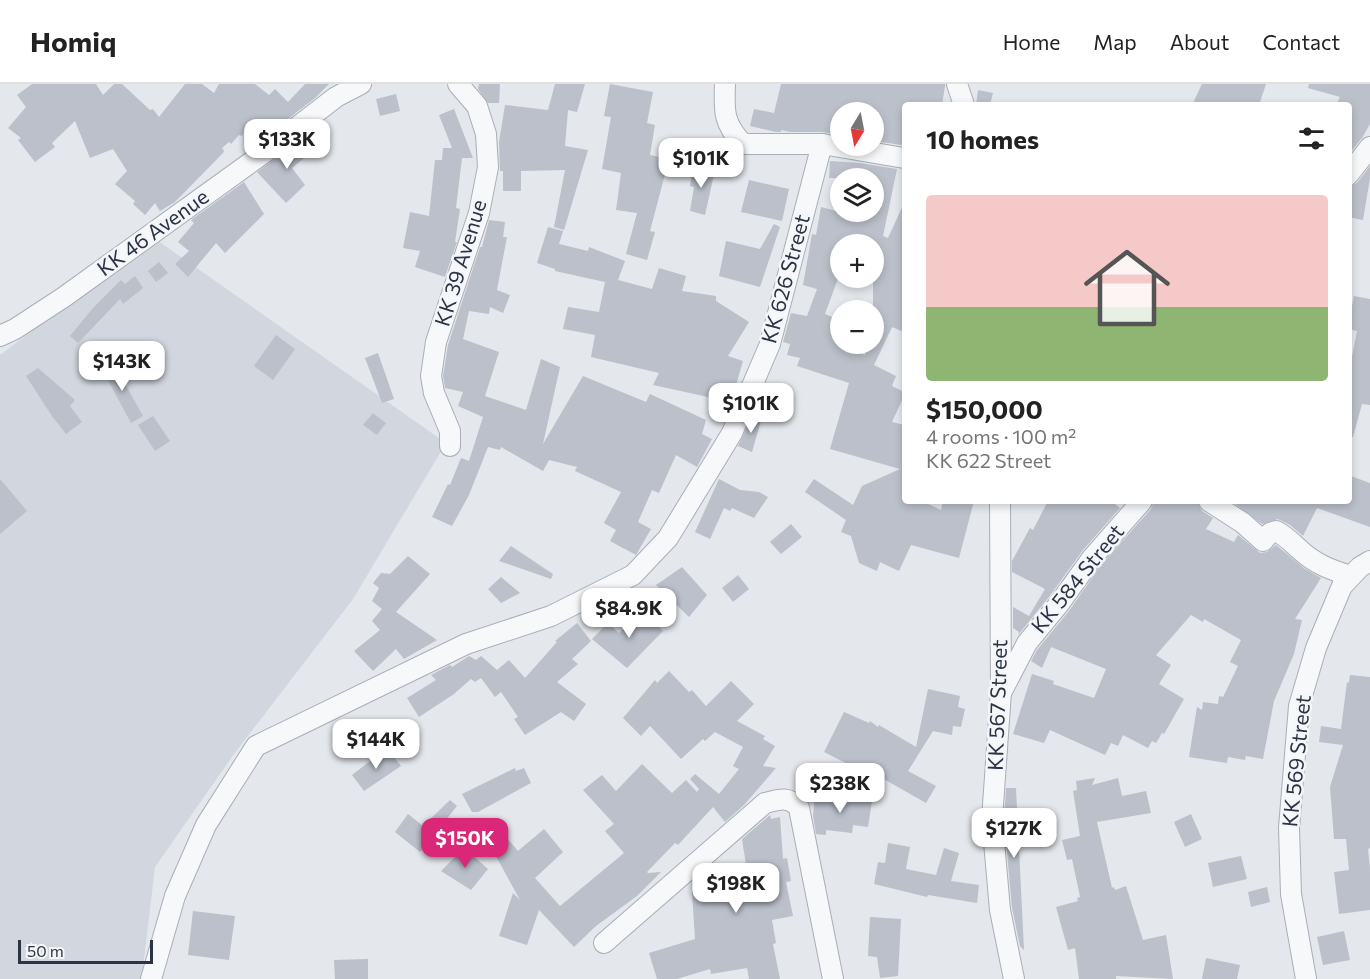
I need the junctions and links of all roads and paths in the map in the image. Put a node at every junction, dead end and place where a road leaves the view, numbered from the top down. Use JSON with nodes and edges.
{"nodes":[{"id":1,"x":361,"y":84,"type":"edge"},
{"id":2,"x":458,"y":84,"type":"edge"},
{"id":3,"x":725,"y":84,"type":"edge"},
{"id":4,"x":957,"y":84,"type":"edge"},
{"id":5,"x":963,"y":102,"type":"edge"},
{"id":6,"x":822,"y":144,"type":"junction"},
{"id":7,"x":1370,"y":147,"type":"edge"},
{"id":8,"x":902,"y":158,"type":"edge"},
{"id":9,"x":1352,"y":170,"type":"edge"},
{"id":10,"x":0,"y":336,"type":"edge"},
{"id":11,"x":450,"y":446,"type":"dead end"},
{"id":12,"x":1000,"y":504,"type":"edge"},
{"id":13,"x":1139,"y":504,"type":"edge"},
{"id":14,"x":1213,"y":504,"type":"edge"},
{"id":15,"x":1370,"y":561,"type":"edge"},
{"id":16,"x":1351,"y":576,"type":"junction"},
{"id":17,"x":1001,"y":692,"type":"junction"},
{"id":18,"x":604,"y":943,"type":"dead end"},
{"id":19,"x":151,"y":979,"type":"edge"},
{"id":20,"x":832,"y":979,"type":"edge"},
{"id":21,"x":1014,"y":979,"type":"edge"},
{"id":22,"x":1306,"y":979,"type":"edge"}],
"edges":[{"from":1,"to":10,"type":"street","name":"KK 46 Avenue"},
{"from":2,"to":11,"type":"street","name":"KK 39 Avenue"},
{"from":3,"to":6,"type":"street"},
{"from":4,"to":5,"type":"street"},
{"from":6,"to":8,"type":"street"},
{"from":6,"to":19,"type":"street","name":"KK 626 Street"},
{"from":7,"to":9,"type":"street"},
{"from":12,"to":17,"type":"street","name":"KK 567 Street"},
{"from":13,"to":17,"type":"street","name":"KK 584 Street"},
{"from":14,"to":16,"type":"street"},
{"from":15,"to":16,"type":"street","name":"KK 569 Street"},
{"from":16,"to":22,"type":"street","name":"KK 569 Street"},
{"from":17,"to":21,"type":"street","name":"KK 567 Street"},
{"from":18,"to":20,"type":"street"}]}
